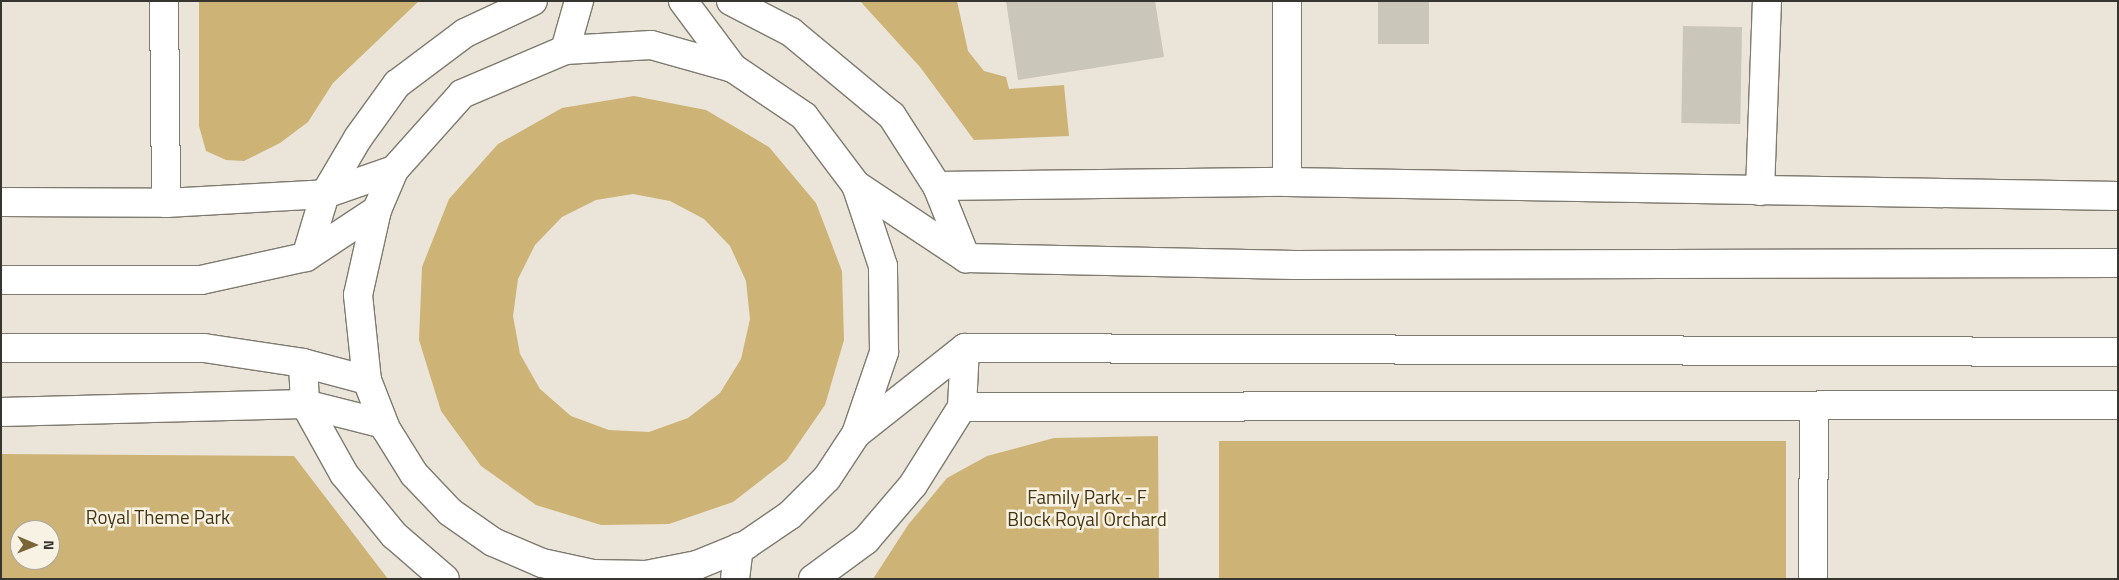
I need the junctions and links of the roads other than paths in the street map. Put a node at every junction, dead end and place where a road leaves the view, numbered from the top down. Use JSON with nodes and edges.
{"nodes":[{"id":1,"x":164,"y":1,"type":"edge"},
{"id":2,"x":533,"y":1,"type":"edge"},
{"id":3,"x":580,"y":1,"type":"edge"},
{"id":4,"x":683,"y":1,"type":"edge"},
{"id":5,"x":731,"y":1,"type":"edge"},
{"id":6,"x":1287,"y":1,"type":"edge"},
{"id":7,"x":1766,"y":1,"type":"edge"},
{"id":8,"x":565,"y":50,"type":"junction"},
{"id":9,"x":733,"y":68,"type":"junction"},
{"id":10,"x":394,"y":170,"type":"junction"},
{"id":11,"x":1286,"y":182,"type":"junction"},
{"id":12,"x":856,"y":185,"type":"junction"},
{"id":13,"x":937,"y":186,"type":"junction"},
{"id":14,"x":1760,"y":191,"type":"junction"},
{"id":15,"x":325,"y":194,"type":"junction"},
{"id":16,"x":2118,"y":196,"type":"edge"},
{"id":17,"x":1,"y":202,"type":"edge"},
{"id":18,"x":166,"y":204,"type":"junction"},
{"id":19,"x":377,"y":210,"type":"junction"},
{"id":20,"x":306,"y":257,"type":"junction"},
{"id":21,"x":966,"y":258,"type":"junction"},
{"id":22,"x":2118,"y":263,"type":"edge"},
{"id":23,"x":1,"y":280,"type":"edge"},
{"id":24,"x":1,"y":348,"type":"edge"},
{"id":25,"x":965,"y":348,"type":"junction"},
{"id":26,"x":2118,"y":352,"type":"edge"},
{"id":27,"x":303,"y":363,"type":"junction"},
{"id":28,"x":367,"y":380,"type":"junction"},
{"id":29,"x":305,"y":404,"type":"junction"},
{"id":30,"x":2118,"y":406,"type":"edge"},
{"id":31,"x":962,"y":407,"type":"junction"},
{"id":32,"x":1814,"y":407,"type":"junction"},
{"id":33,"x":1,"y":412,"type":"edge"},
{"id":34,"x":384,"y":424,"type":"junction"},
{"id":35,"x":856,"y":434,"type":"junction"},
{"id":36,"x":739,"y":547,"type":"junction"},
{"id":37,"x":544,"y":571,"type":"edge"},
{"id":38,"x":696,"y":572,"type":"edge"},
{"id":39,"x":445,"y":579,"type":"edge"},
{"id":40,"x":735,"y":579,"type":"edge"},
{"id":41,"x":813,"y":579,"type":"edge"},
{"id":42,"x":1813,"y":579,"type":"edge"}],
"edges":[{"from":1,"to":18,"type":"street"},
{"from":2,"to":15,"type":"street"},
{"from":3,"to":8,"type":"street"},
{"from":4,"to":9,"type":"street"},
{"from":5,"to":13,"type":"street"},
{"from":6,"to":11,"type":"street"},
{"from":7,"to":14,"type":"street"},
{"from":8,"to":9,"type":"street"},
{"from":8,"to":10,"type":"street"},
{"from":9,"to":12,"type":"street"},
{"from":10,"to":15,"type":"street"},
{"from":10,"to":19,"type":"street"},
{"from":11,"to":13,"type":"street"},
{"from":11,"to":14,"type":"street"},
{"from":12,"to":21,"type":"street"},
{"from":12,"to":35,"type":"street"},
{"from":13,"to":21,"type":"street"},
{"from":14,"to":16,"type":"street"},
{"from":15,"to":18,"type":"street"},
{"from":15,"to":20,"type":"street"},
{"from":17,"to":18,"type":"street"},
{"from":19,"to":20,"type":"street"},
{"from":19,"to":28,"type":"street"},
{"from":20,"to":23,"type":"street"},
{"from":21,"to":22,"type":"street"},
{"from":24,"to":27,"type":"street"},
{"from":25,"to":26,"type":"street"},
{"from":25,"to":31,"type":"street"},
{"from":25,"to":35,"type":"street"},
{"from":27,"to":28,"type":"street"},
{"from":27,"to":29,"type":"street"},
{"from":28,"to":34,"type":"street"},
{"from":29,"to":33,"type":"street"},
{"from":29,"to":34,"type":"street"},
{"from":29,"to":39,"type":"street"},
{"from":30,"to":32,"type":"street"},
{"from":31,"to":32,"type":"street"},
{"from":31,"to":41,"type":"street"},
{"from":32,"to":42,"type":"street"},
{"from":34,"to":37,"type":"street"},
{"from":35,"to":36,"type":"street"},
{"from":36,"to":38,"type":"street"},
{"from":36,"to":40,"type":"street"},
{"from":37,"to":38,"type":"street"}]}
